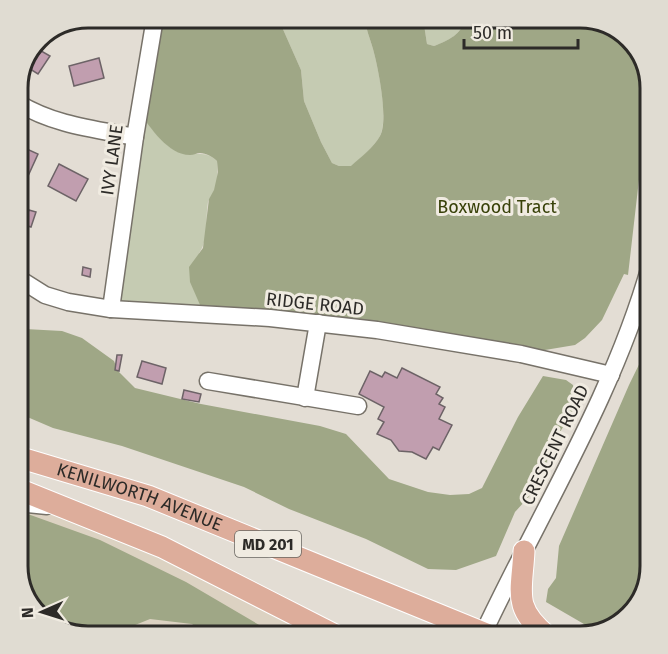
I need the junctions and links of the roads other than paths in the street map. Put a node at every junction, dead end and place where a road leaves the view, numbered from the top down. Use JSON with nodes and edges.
{"nodes":[{"id":1,"x":153,"y":28,"type":"edge"},
{"id":2,"x":29,"y":109,"type":"edge"},
{"id":3,"x":135,"y":137,"type":"junction"},
{"id":4,"x":29,"y":285,"type":"edge"},
{"id":5,"x":640,"y":299,"type":"edge"},
{"id":6,"x":111,"y":309,"type":"junction"},
{"id":7,"x":318,"y":323,"type":"junction"},
{"id":8,"x":611,"y":375,"type":"junction"},
{"id":9,"x":208,"y":381,"type":"dead end"},
{"id":10,"x":305,"y":398,"type":"junction"},
{"id":11,"x":358,"y":406,"type":"dead end"},
{"id":12,"x":28,"y":460,"type":"edge"},
{"id":13,"x":28,"y":493,"type":"edge"},
{"id":14,"x":28,"y":504,"type":"edge"},
{"id":15,"x":66,"y":509,"type":"junction"},
{"id":16,"x":524,"y":551,"type":"junction"},
{"id":17,"x":317,"y":626,"type":"edge"},
{"id":18,"x":464,"y":626,"type":"edge"},
{"id":19,"x":490,"y":626,"type":"edge"},
{"id":20,"x":535,"y":626,"type":"edge"}],
"edges":[{"from":1,"to":3,"type":"street","name":"IVY LANE"},
{"from":2,"to":3,"type":"street"},
{"from":3,"to":6,"type":"street","name":"IVY LANE"},
{"from":4,"to":6,"type":"street","name":"RIDGE ROAD"},
{"from":5,"to":8,"type":"street","name":"CRESCENT ROAD"},
{"from":6,"to":7,"type":"street","name":"RIDGE ROAD"},
{"from":7,"to":8,"type":"street","name":"RIDGE ROAD"},
{"from":7,"to":10,"type":"street"},
{"from":8,"to":16,"type":"street","name":"CRESCENT ROAD"},
{"from":9,"to":10,"type":"street"},
{"from":10,"to":11,"type":"street"},
{"from":12,"to":18,"type":"main road","name":"KENILWORTH AVENUE","number":"MD 201"},
{"from":13,"to":15,"type":"main road","name":"KENILWORTH AVENUE","number":"MD 201"},
{"from":14,"to":15,"type":"street"},
{"from":15,"to":17,"type":"main road","name":"KENILWORTH AVENUE","number":"MD 201"},
{"from":16,"to":19,"type":"street","name":"CRESCENT ROAD"},
{"from":16,"to":20,"type":"main road"}]}
